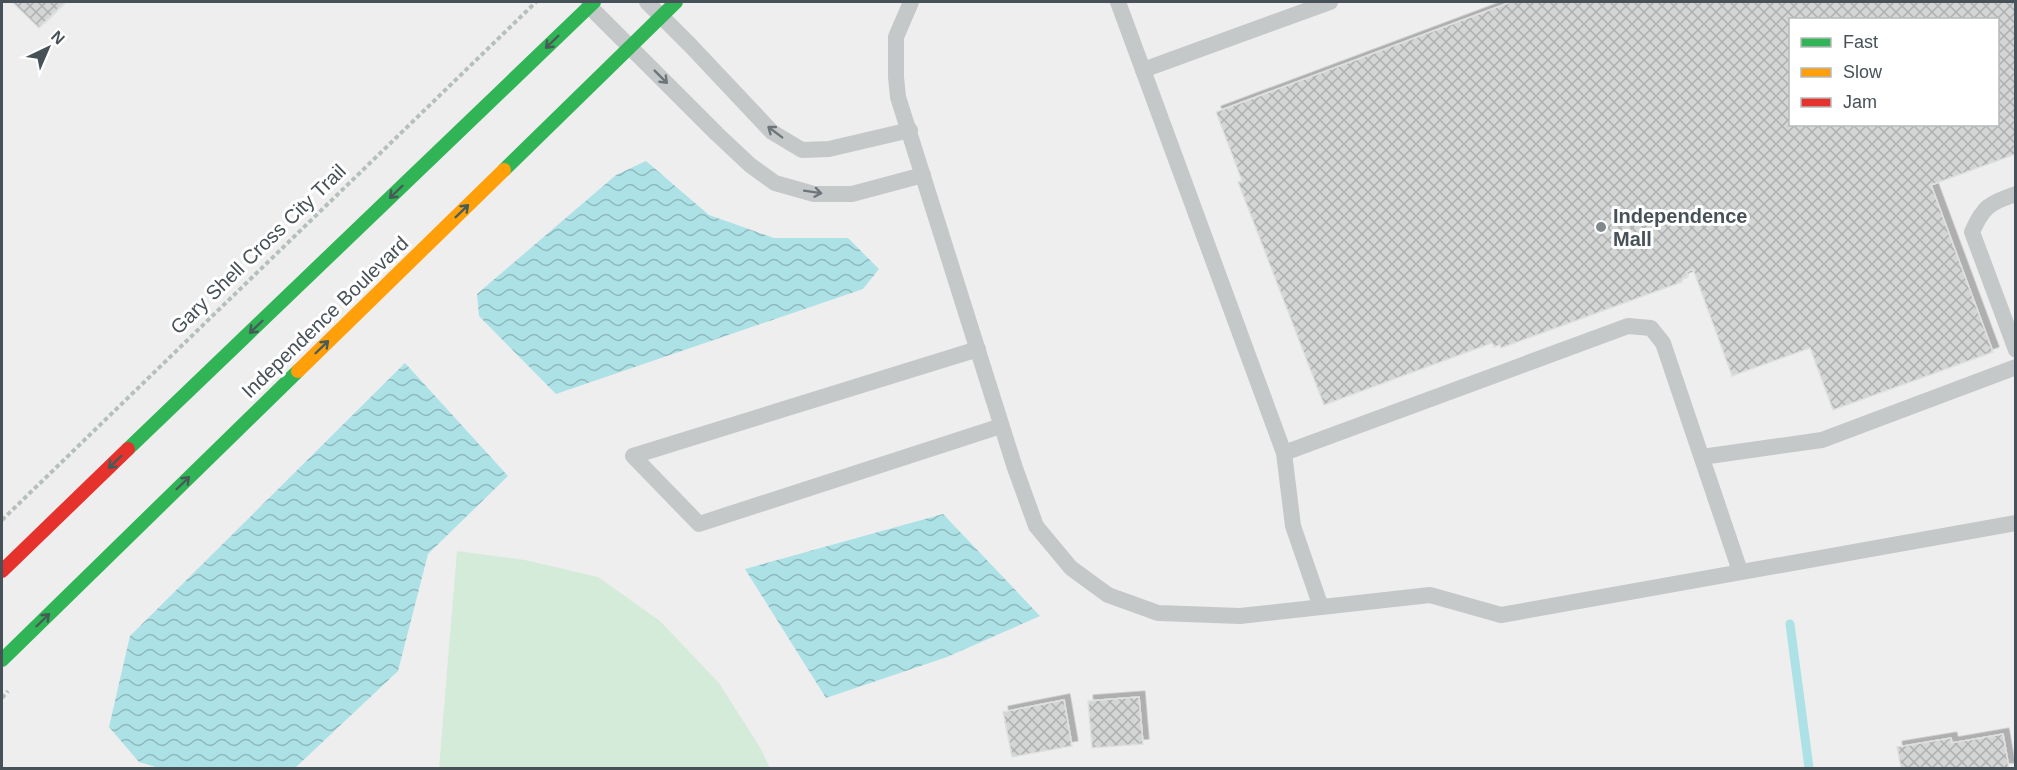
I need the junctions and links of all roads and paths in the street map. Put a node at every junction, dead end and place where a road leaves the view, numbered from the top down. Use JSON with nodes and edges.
{"nodes":[{"id":1,"x":536,"y":2,"type":"edge"},
{"id":2,"x":647,"y":2,"type":"edge"},
{"id":3,"x":676,"y":2,"type":"edge"},
{"id":4,"x":912,"y":2,"type":"edge"},
{"id":5,"x":1118,"y":2,"type":"edge"},
{"id":6,"x":1330,"y":2,"type":"edge"},
{"id":7,"x":592,"y":4,"type":"edge"},
{"id":8,"x":661,"y":16,"type":"junction"},
{"id":9,"x":630,"y":47,"type":"junction"},
{"id":10,"x":1143,"y":70,"type":"junction"},
{"id":11,"x":910,"y":130,"type":"junction"},
{"id":12,"x":923,"y":175,"type":"junction"},
{"id":13,"x":2016,"y":194,"type":"edge"},
{"id":14,"x":978,"y":349,"type":"junction"},
{"id":15,"x":2016,"y":350,"type":"edge"},
{"id":16,"x":2016,"y":367,"type":"edge"},
{"id":17,"x":1001,"y":426,"type":"junction"},
{"id":18,"x":1284,"y":453,"type":"junction"},
{"id":19,"x":1702,"y":457,"type":"junction"},
{"id":20,"x":2,"y":520,"type":"edge"},
{"id":21,"x":2016,"y":523,"type":"edge"},
{"id":22,"x":2,"y":571,"type":"edge"},
{"id":23,"x":1740,"y":571,"type":"junction"},
{"id":24,"x":1322,"y":607,"type":"junction"},
{"id":25,"x":2,"y":660,"type":"edge"}],
"edges":[{"from":1,"to":20,"type":"path","name":"Gary Shell Cross City Trail"},
{"from":2,"to":8,"type":"lane"},
{"from":3,"to":8,"type":"main road","name":"Independence Boulevard"},
{"from":4,"to":11,"type":"lane"},
{"from":5,"to":10,"type":"lane"},
{"from":6,"to":10,"type":"lane"},
{"from":7,"to":9,"type":"lane"},
{"from":7,"to":22,"type":"main road","name":"Independence Boulevard","one_way":true},
{"from":8,"to":9,"type":"main road","name":"Independence Boulevard"},
{"from":11,"to":8,"type":"lane","one_way":true},
{"from":9,"to":12,"type":"lane","one_way":true},
{"from":25,"to":9,"type":"main road","name":"Independence Boulevard","one_way":true},
{"from":10,"to":18,"type":"lane"},
{"from":11,"to":12,"type":"lane"},
{"from":12,"to":14,"type":"lane"},
{"from":13,"to":15,"type":"lane"},
{"from":14,"to":17,"type":"lane"},
{"from":14,"to":17,"type":"lane"},
{"from":16,"to":19,"type":"lane"},
{"from":17,"to":24,"type":"lane"},
{"from":18,"to":19,"type":"lane"},
{"from":18,"to":24,"type":"lane"},
{"from":19,"to":23,"type":"lane"},
{"from":21,"to":23,"type":"lane"},
{"from":23,"to":24,"type":"lane"}]}
